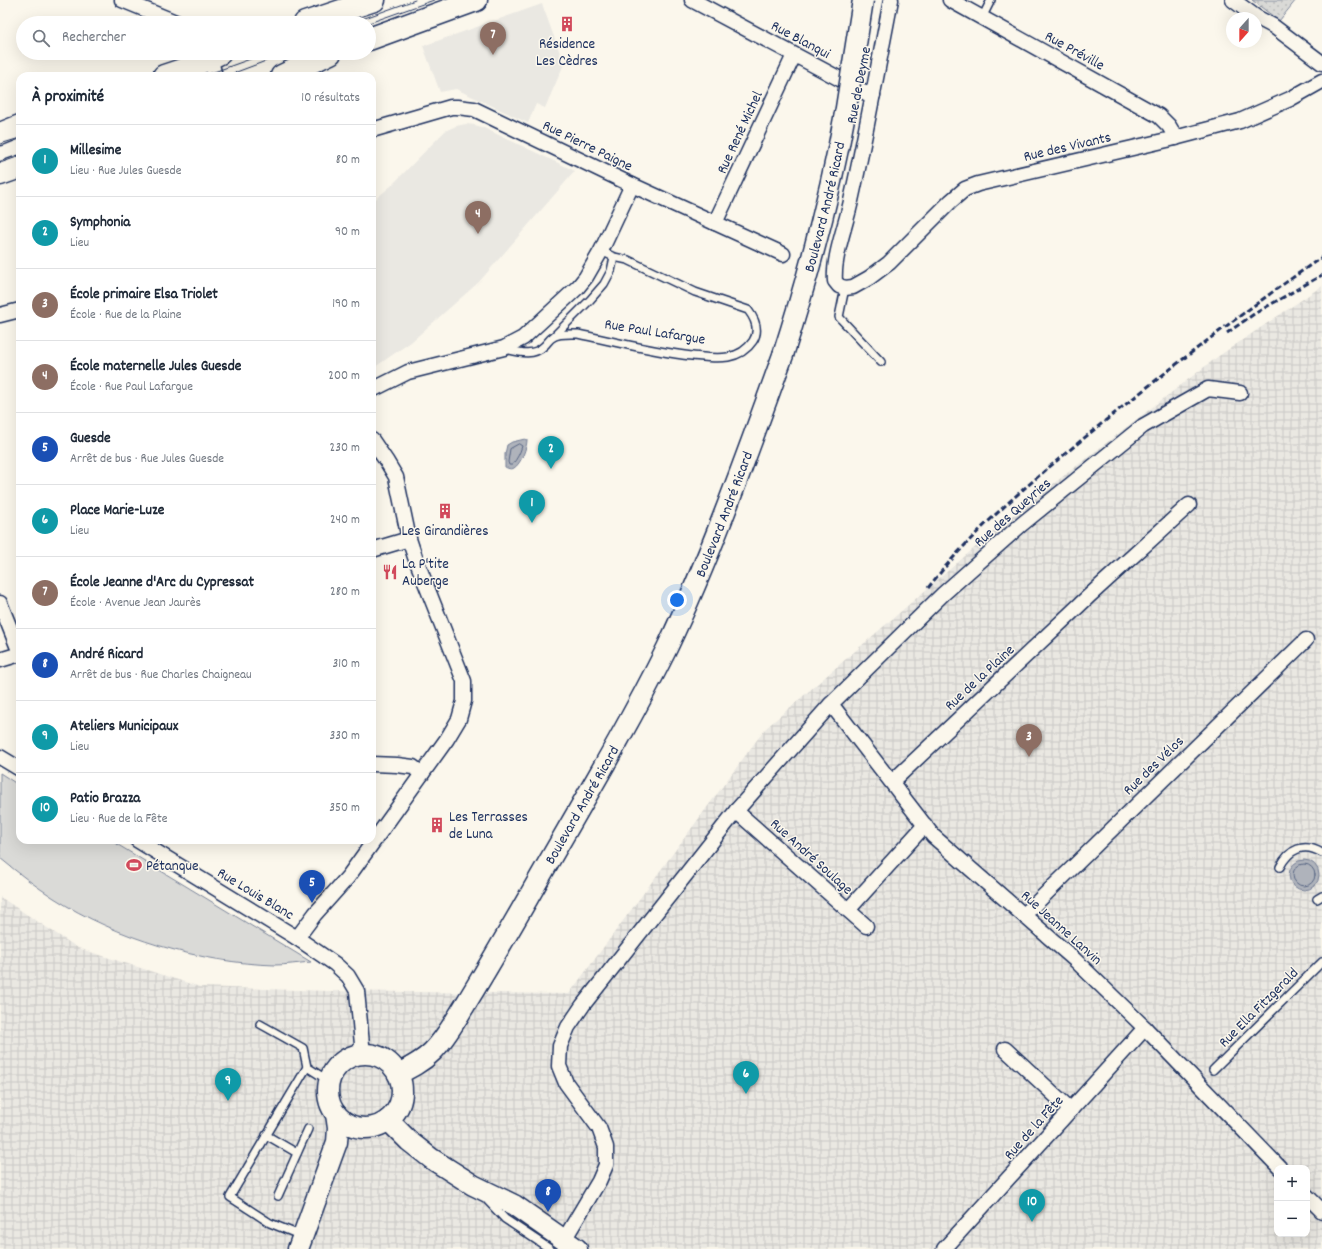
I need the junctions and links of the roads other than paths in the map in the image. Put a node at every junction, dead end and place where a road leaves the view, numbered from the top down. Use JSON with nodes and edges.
{"nodes":[{"id":1,"x":122,"y":0,"type":"edge"},
{"id":2,"x":374,"y":0,"type":"edge"},
{"id":3,"x":476,"y":0,"type":"edge"},
{"id":4,"x":692,"y":0,"type":"edge"},
{"id":5,"x":863,"y":0,"type":"edge"},
{"id":6,"x":891,"y":0,"type":"edge"},
{"id":7,"x":950,"y":0,"type":"edge"},
{"id":8,"x":991,"y":0,"type":"edge"},
{"id":9,"x":1233,"y":0,"type":"edge"},
{"id":10,"x":161,"y":16,"type":"edge"},
{"id":11,"x":326,"y":16,"type":"edge"},
{"id":12,"x":982,"y":18,"type":"junction"},
{"id":13,"x":376,"y":36,"type":"edge"},
{"id":14,"x":794,"y":55,"type":"junction"},
{"id":15,"x":214,"y":60,"type":"edge"},
{"id":16,"x":314,"y":60,"type":"edge"},
{"id":17,"x":1322,"y":63,"type":"edge"},
{"id":18,"x":296,"y":68,"type":"edge"},
{"id":19,"x":176,"y":72,"type":"edge"},
{"id":20,"x":1322,"y":81,"type":"edge"},
{"id":21,"x":873,"y":95,"type":"junction"},
{"id":22,"x":16,"y":128,"type":"edge"},
{"id":23,"x":376,"y":129,"type":"edge"},
{"id":24,"x":0,"y":134,"type":"edge"},
{"id":25,"x":1176,"y":138,"type":"junction"},
{"id":26,"x":16,"y":168,"type":"edge"},
{"id":27,"x":0,"y":174,"type":"edge"},
{"id":28,"x":632,"y":185,"type":"junction"},
{"id":29,"x":715,"y":223,"type":"junction"},
{"id":30,"x":608,"y":254,"type":"junction"},
{"id":31,"x":783,"y":254,"type":"dead end"},
{"id":32,"x":845,"y":288,"type":"junction"},
{"id":33,"x":16,"y":313,"type":"edge"},
{"id":34,"x":0,"y":315,"type":"edge"},
{"id":35,"x":553,"y":337,"type":"junction"},
{"id":36,"x":504,"y":348,"type":"junction"},
{"id":37,"x":881,"y":362,"type":"dead end"},
{"id":38,"x":376,"y":388,"type":"edge"},
{"id":39,"x":1240,"y":393,"type":"dead end"},
{"id":40,"x":376,"y":446,"type":"edge"},
{"id":41,"x":1189,"y":505,"type":"dead end"},
{"id":42,"x":409,"y":539,"type":"junction"},
{"id":43,"x":376,"y":549,"type":"edge"},
{"id":44,"x":0,"y":603,"type":"edge"},
{"id":45,"x":1306,"y":640,"type":"dead end"},
{"id":46,"x":16,"y":644,"type":"edge"},
{"id":47,"x":16,"y":655,"type":"edge"},
{"id":48,"x":0,"y":660,"type":"edge"},
{"id":49,"x":831,"y":704,"type":"junction"},
{"id":50,"x":0,"y":757,"type":"edge"},
{"id":51,"x":376,"y":764,"type":"edge"},
{"id":52,"x":16,"y":767,"type":"edge"},
{"id":53,"x":422,"y":774,"type":"junction"},
{"id":54,"x":892,"y":782,"type":"junction"},
{"id":55,"x":736,"y":811,"type":"junction"},
{"id":56,"x":925,"y":825,"type":"junction"},
{"id":57,"x":376,"y":838,"type":"edge"},
{"id":58,"x":144,"y":844,"type":"edge"},
{"id":59,"x":372,"y":844,"type":"edge"},
{"id":60,"x":1322,"y":853,"type":"edge"},
{"id":61,"x":1280,"y":867,"type":"dead end"},
{"id":62,"x":848,"y":910,"type":"junction"},
{"id":63,"x":1024,"y":915,"type":"junction"},
{"id":64,"x":866,"y":926,"type":"dead end"},
{"id":65,"x":297,"y":938,"type":"junction"},
{"id":66,"x":1322,"y":962,"type":"edge"},
{"id":67,"x":260,"y":1024,"type":"dead end"},
{"id":68,"x":1145,"y":1028,"type":"junction"},
{"id":69,"x":1005,"y":1049,"type":"dead end"},
{"id":70,"x":363,"y":1055,"type":"junction"},
{"id":71,"x":307,"y":1066,"type":"junction"},
{"id":72,"x":1212,"y":1070,"type":"dead end"},
{"id":73,"x":398,"y":1074,"type":"junction"},
{"id":74,"x":329,"y":1081,"type":"junction"},
{"id":75,"x":1071,"y":1110,"type":"junction"},
{"id":76,"x":336,"y":1114,"type":"junction"},
{"id":77,"x":388,"y":1120,"type":"junction"},
{"id":78,"x":366,"y":1128,"type":"junction"},
{"id":79,"x":308,"y":1129,"type":"dead end"},
{"id":80,"x":266,"y":1135,"type":"junction"},
{"id":81,"x":297,"y":1153,"type":"junction"},
{"id":82,"x":1277,"y":1165,"type":"edge"},
{"id":83,"x":278,"y":1196,"type":"dead end"},
{"id":84,"x":1310,"y":1199,"type":"edge"},
{"id":85,"x":1322,"y":1211,"type":"edge"},
{"id":86,"x":304,"y":1245,"type":"edge"},
{"id":87,"x":567,"y":1245,"type":"edge"},
{"id":88,"x":944,"y":1249,"type":"edge"}],
"edges":[{"from":1,"to":10,"type":"street"},
{"from":2,"to":11,"type":"main road"},
{"from":3,"to":13,"type":"main road"},
{"from":4,"to":14,"type":"street","name":"Rue Blanqui"},
{"from":5,"to":73,"type":"main road","name":"Boulevard André Ricard","bridge":true},
{"from":6,"to":21,"type":"street","name":"Rue de Deyme"},
{"from":7,"to":12,"type":"street","name":"Rue Préville"},
{"from":8,"to":12,"type":"lane"},
{"from":9,"to":17,"type":"street"},
{"from":12,"to":25,"type":"street","name":"Rue Préville"},
{"from":14,"to":21,"type":"street","name":"Rue Blanqui"},
{"from":14,"to":29,"type":"street","name":"Rue René Michel"},
{"from":15,"to":19,"type":"main road"},
{"from":16,"to":18,"type":"main road"},
{"from":20,"to":25,"type":"street","name":"Rue des Vivants"},
{"from":21,"to":32,"type":"street","name":"Rue de Deyme"},
{"from":22,"to":24,"type":"main road"},
{"from":23,"to":28,"type":"street","name":"Rue Pierre Paigne"},
{"from":25,"to":32,"type":"street","name":"Rue des Vivants"},
{"from":26,"to":27,"type":"main road"},
{"from":28,"to":29,"type":"street","name":"Rue Pierre Paigne"},
{"from":28,"to":30,"type":"street"},
{"from":29,"to":31,"type":"street","name":"Rue Pierre Paigne"},
{"from":30,"to":35,"type":"lane"},
{"from":30,"to":35,"type":"lane","name":"Rue Paul Lafargue"},
{"from":30,"to":36,"type":"street"},
{"from":32,"to":37,"type":"lane"},
{"from":33,"to":34,"type":"street"},
{"from":35,"to":36,"type":"lane"},
{"from":36,"to":38,"type":"street"},
{"from":39,"to":49,"type":"street","name":"Rue des Queyries"},
{"from":40,"to":42,"type":"street"},
{"from":41,"to":54,"type":"street","name":"Rue de la Plaine"},
{"from":42,"to":43,"type":"street"},
{"from":42,"to":53,"type":"street"},
{"from":44,"to":46,"type":"street"},
{"from":45,"to":63,"type":"street","name":"Rue des Vélos"},
{"from":47,"to":48,"type":"street"},
{"from":49,"to":54,"type":"street","name":"Rue Jeanne Lanvin"},
{"from":49,"to":55,"type":"street","name":"Rue des Queyries"},
{"from":50,"to":52,"type":"street"},
{"from":51,"to":53,"type":"street"},
{"from":53,"to":57,"type":"street"},
{"from":54,"to":56,"type":"street","name":"Rue Jeanne Lanvin"},
{"from":55,"to":62,"type":"street","name":"Rue André Soulage"},
{"from":55,"to":87,"type":"street","name":"Rue des Queyries"},
{"from":56,"to":62,"type":"street"},
{"from":56,"to":63,"type":"street","name":"Rue Jeanne Lanvin"},
{"from":58,"to":65,"type":"street","name":"Rue Louis Blanc"},
{"from":59,"to":65,"type":"street"},
{"from":60,"to":61,"type":"lane"},
{"from":62,"to":64,"type":"street","name":"Rue André Soulage"},
{"from":63,"to":68,"type":"street","name":"Rue Jeanne Lanvin"},
{"from":65,"to":70,"type":"street","name":"Rue Louis Blanc"},
{"from":66,"to":72,"type":"lane","name":"Rue Ella Fitzgerald"},
{"from":67,"to":71,"type":"lane"},
{"from":68,"to":75,"type":"street","name":"Rue de la Fête"},
{"from":68,"to":82,"type":"street","name":"Rue Jeanne Lanvin"},
{"from":69,"to":75,"type":"street"},
{"from":70,"to":73,"type":"main road"},
{"from":70,"to":74,"type":"main road"},
{"from":71,"to":74,"type":"lane"},
{"from":71,"to":80,"type":"lane"},
{"from":73,"to":77,"type":"main road"},
{"from":74,"to":76,"type":"main road"},
{"from":75,"to":88,"type":"street","name":"Rue de la Fête"},
{"from":76,"to":78,"type":"main road"},
{"from":76,"to":86,"type":"main road"},
{"from":77,"to":78,"type":"main road"},
{"from":77,"to":87,"type":"main road"},
{"from":78,"to":86,"type":"main road"},
{"from":79,"to":81,"type":"lane"},
{"from":80,"to":81,"type":"lane"},
{"from":80,"to":86,"type":"lane"},
{"from":81,"to":83,"type":"lane"},
{"from":84,"to":85,"type":"street"}]}
